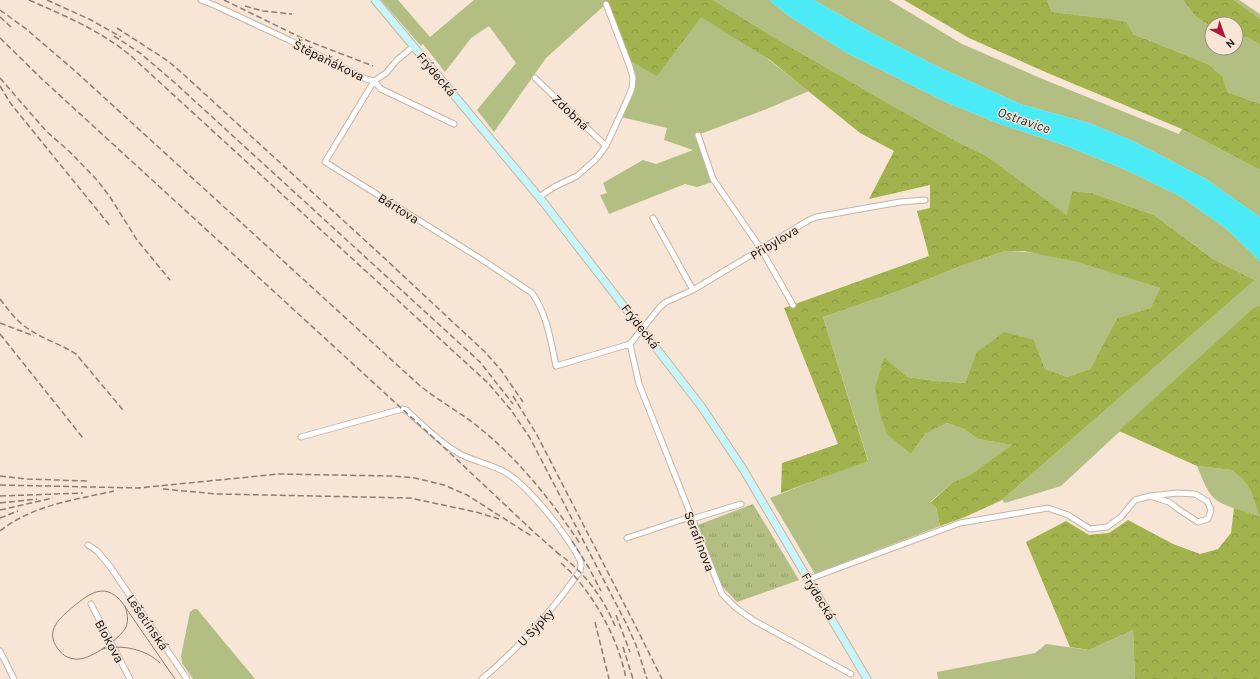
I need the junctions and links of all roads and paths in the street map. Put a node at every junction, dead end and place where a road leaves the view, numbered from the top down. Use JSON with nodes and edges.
{"nodes":[{"id":1,"x":201,"y":0,"type":"edge"},
{"id":2,"x":375,"y":0,"type":"edge"},
{"id":3,"x":606,"y":4,"type":"dead end"},
{"id":4,"x":414,"y":46,"type":"junction"},
{"id":5,"x":535,"y":78,"type":"dead end"},
{"id":6,"x":374,"y":81,"type":"junction"},
{"id":7,"x":454,"y":124,"type":"dead end"},
{"id":8,"x":698,"y":135,"type":"dead end"},
{"id":9,"x":606,"y":146,"type":"junction"},
{"id":10,"x":539,"y":197,"type":"junction"},
{"id":11,"x":925,"y":200,"type":"dead end"},
{"id":12,"x":653,"y":218,"type":"dead end"},
{"id":13,"x":761,"y":249,"type":"junction"},
{"id":14,"x":693,"y":290,"type":"junction"},
{"id":15,"x":793,"y":305,"type":"dead end"},
{"id":16,"x":642,"y":328,"type":"junction"},
{"id":17,"x":630,"y":344,"type":"junction"},
{"id":18,"x":301,"y":437,"type":"dead end"},
{"id":19,"x":1150,"y":496,"type":"junction"},
{"id":20,"x":741,"y":504,"type":"dead end"},
{"id":21,"x":692,"y":519,"type":"junction"},
{"id":22,"x":627,"y":538,"type":"dead end"},
{"id":23,"x":88,"y":545,"type":"dead end"},
{"id":24,"x":809,"y":579,"type":"junction"},
{"id":25,"x":91,"y":604,"type":"dead end"},
{"id":26,"x":0,"y":651,"type":"edge"},
{"id":27,"x":851,"y":674,"type":"dead end"},
{"id":28,"x":14,"y":679,"type":"edge"},
{"id":29,"x":130,"y":679,"type":"edge"},
{"id":30,"x":187,"y":679,"type":"edge"},
{"id":31,"x":482,"y":679,"type":"edge"},
{"id":32,"x":868,"y":679,"type":"edge"}],
"edges":[{"from":1,"to":6,"type":"street","name":"Štěpaňákova"},
{"from":2,"to":4,"type":"main road","name":"Frýdecká"},
{"from":3,"to":9,"type":"street"},
{"from":4,"to":6,"type":"street","name":"Bártova"},
{"from":4,"to":10,"type":"main road","name":"Frýdecká"},
{"from":5,"to":9,"type":"street","name":"Zdobná"},
{"from":6,"to":7,"type":"street","name":"Štěpaňákova"},
{"from":6,"to":17,"type":"street","name":"Bártova"},
{"from":8,"to":13,"type":"street"},
{"from":9,"to":10,"type":"street"},
{"from":10,"to":16,"type":"main road","name":"Frýdecká"},
{"from":11,"to":13,"type":"street","name":"Přibylova"},
{"from":12,"to":14,"type":"street"},
{"from":13,"to":14,"type":"street","name":"Přibylova"},
{"from":13,"to":15,"type":"street"},
{"from":14,"to":16,"type":"street","name":"Přibylova"},
{"from":16,"to":17,"type":"street","name":"Přibylova"},
{"from":16,"to":24,"type":"main road","name":"Frýdecká"},
{"from":17,"to":21,"type":"street","name":"Serafinova"},
{"from":18,"to":31,"type":"street","name":"U Sýpky"},
{"from":19,"to":19,"type":"street"},
{"from":19,"to":24,"type":"street"},
{"from":20,"to":21,"type":"street"},
{"from":21,"to":22,"type":"street"},
{"from":21,"to":27,"type":"street","name":"Serafinova"},
{"from":23,"to":30,"type":"street","name":"Lešetínská"},
{"from":24,"to":32,"type":"main road","name":"Frýdecká"},
{"from":25,"to":29,"type":"street","name":"Blokova"},
{"from":26,"to":28,"type":"street"}]}
